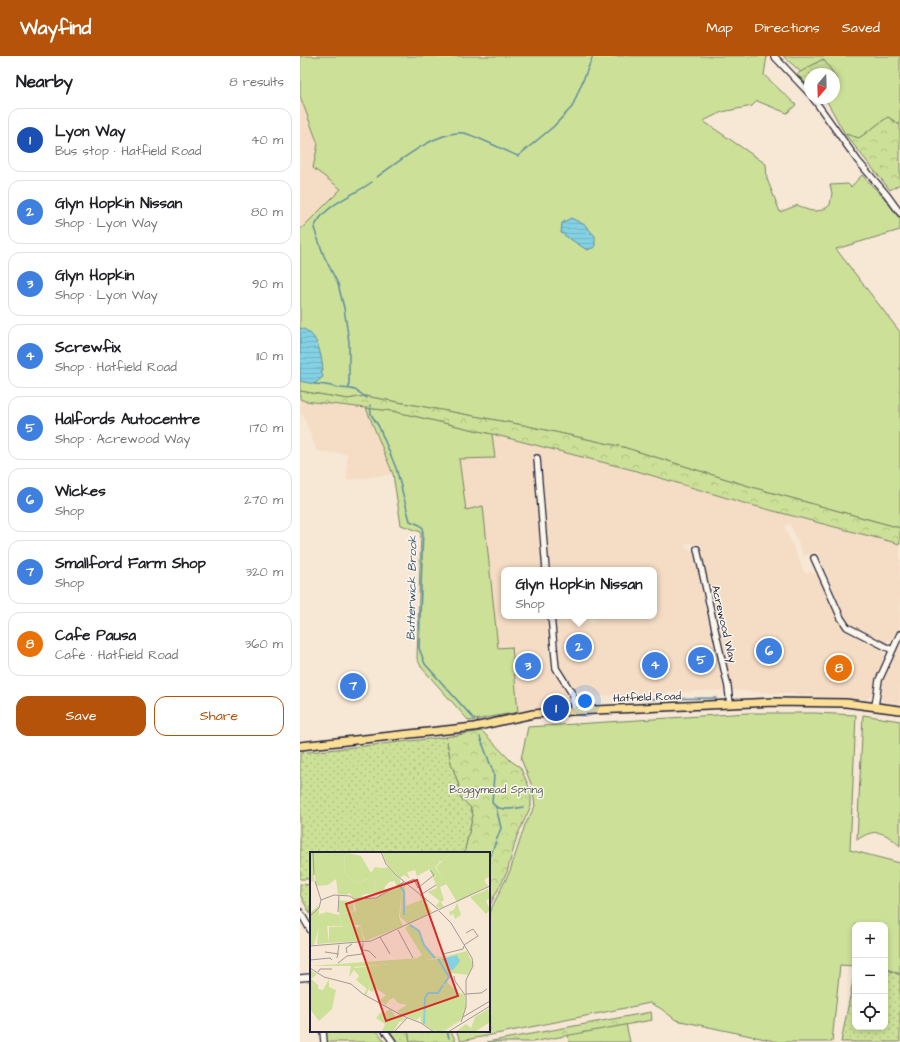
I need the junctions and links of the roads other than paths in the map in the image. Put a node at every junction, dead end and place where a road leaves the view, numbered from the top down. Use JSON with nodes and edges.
{"nodes":[{"id":1,"x":774,"y":56,"type":"edge"},
{"id":2,"x":804,"y":88,"type":"edge"},
{"id":3,"x":817,"y":104,"type":"edge"},
{"id":4,"x":900,"y":213,"type":"edge"},
{"id":5,"x":537,"y":458,"type":"dead end"},
{"id":6,"x":697,"y":549,"type":"dead end"},
{"id":7,"x":814,"y":558,"type":"dead end"},
{"id":8,"x":546,"y":567,"type":"edge"},
{"id":9,"x":551,"y":619,"type":"edge"},
{"id":10,"x":900,"y":634,"type":"edge"},
{"id":11,"x":892,"y":650,"type":"junction"},
{"id":12,"x":730,"y":704,"type":"junction"},
{"id":13,"x":875,"y":706,"type":"junction"},
{"id":14,"x":900,"y":710,"type":"edge"},
{"id":15,"x":573,"y":711,"type":"junction"},
{"id":16,"x":300,"y":746,"type":"edge"},
{"id":17,"x":301,"y":917,"type":"edge"},
{"id":18,"x":310,"y":930,"type":"edge"},
{"id":19,"x":310,"y":977,"type":"edge"},
{"id":20,"x":300,"y":978,"type":"edge"},
{"id":21,"x":323,"y":1032,"type":"edge"},
{"id":22,"x":386,"y":1032,"type":"edge"},
{"id":23,"x":324,"y":1042,"type":"edge"},
{"id":24,"x":393,"y":1042,"type":"edge"}],
"edges":[{"from":1,"to":2,"type":"street"},
{"from":3,"to":4,"type":"street"},
{"from":5,"to":8,"type":"street"},
{"from":6,"to":12,"type":"street","name":"Acrewood Way"},
{"from":7,"to":11,"type":"street"},
{"from":9,"to":15,"type":"street"},
{"from":10,"to":11,"type":"street"},
{"from":11,"to":13,"type":"street"},
{"from":12,"to":13,"type":"main road","name":"Hatfield Road"},
{"from":12,"to":15,"type":"main road","name":"Hatfield Road"},
{"from":13,"to":14,"type":"main road","name":"Hatfield Road"},
{"from":15,"to":16,"type":"main road","name":"Hatfield Road"},
{"from":17,"to":18,"type":"street"},
{"from":19,"to":20,"type":"street"},
{"from":21,"to":23,"type":"street"},
{"from":22,"to":24,"type":"street"}]}
